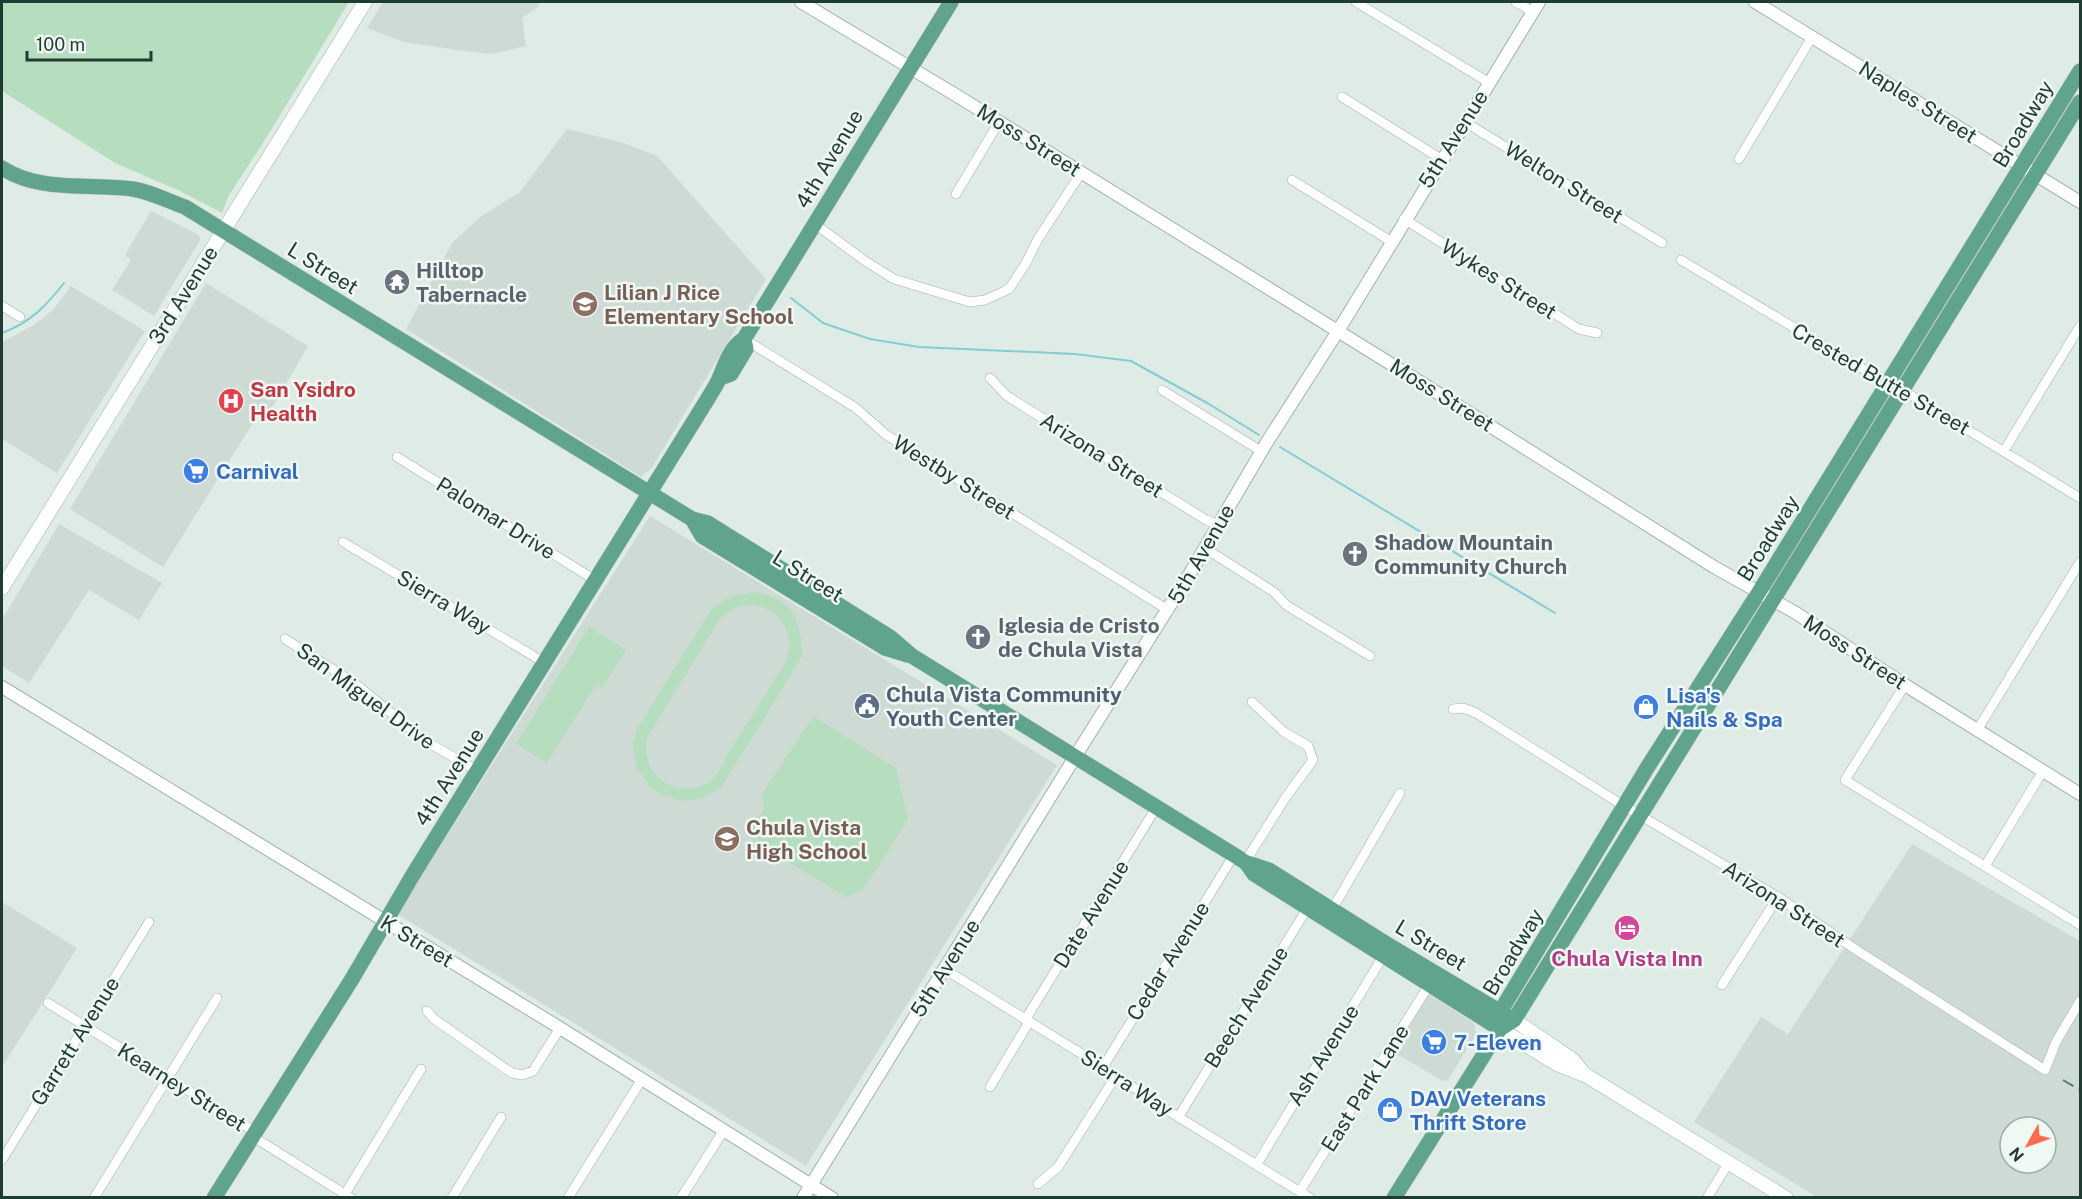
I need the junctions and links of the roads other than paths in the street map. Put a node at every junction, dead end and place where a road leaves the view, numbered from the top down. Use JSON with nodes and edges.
{"nodes":[{"id":1,"x":365,"y":2,"type":"edge"},
{"id":2,"x":801,"y":2,"type":"edge"},
{"id":3,"x":951,"y":2,"type":"edge"},
{"id":4,"x":1356,"y":2,"type":"edge"},
{"id":5,"x":1516,"y":2,"type":"edge"},
{"id":6,"x":1755,"y":2,"type":"edge"},
{"id":7,"x":1536,"y":7,"type":"edge"},
{"id":8,"x":1812,"y":37,"type":"junction"},
{"id":9,"x":909,"y":68,"type":"junction"},
{"id":10,"x":2080,"y":71,"type":"edge"},
{"id":11,"x":1488,"y":82,"type":"junction"},
{"id":12,"x":1342,"y":97,"type":"dead end"},
{"id":13,"x":2080,"y":102,"type":"edge"},
{"id":14,"x":999,"y":122,"type":"junction"},
{"id":15,"x":1465,"y":122,"type":"junction"},
{"id":16,"x":1441,"y":159,"type":"junction"},
{"id":17,"x":1739,"y":159,"type":"dead end"},
{"id":18,"x":2022,"y":166,"type":"junction"},
{"id":19,"x":2,"y":168,"type":"edge"},
{"id":20,"x":1081,"y":173,"type":"junction"},
{"id":21,"x":2036,"y":175,"type":"junction"},
{"id":22,"x":1292,"y":180,"type":"dead end"},
{"id":23,"x":956,"y":194,"type":"dead end"},
{"id":24,"x":2080,"y":202,"type":"edge"},
{"id":25,"x":1404,"y":219,"type":"junction"},
{"id":26,"x":814,"y":224,"type":"junction"},
{"id":27,"x":222,"y":231,"type":"junction"},
{"id":28,"x":1392,"y":242,"type":"junction"},
{"id":29,"x":1662,"y":243,"type":"dead end"},
{"id":30,"x":1681,"y":260,"type":"dead end"},
{"id":31,"x":2,"y":306,"type":"edge"},
{"id":32,"x":20,"y":317,"type":"dead end"},
{"id":33,"x":2080,"y":326,"type":"edge"},
{"id":34,"x":1338,"y":331,"type":"junction"},
{"id":35,"x":1597,"y":333,"type":"dead end"},
{"id":36,"x":744,"y":339,"type":"junction"},
{"id":37,"x":990,"y":378,"type":"dead end"},
{"id":38,"x":1896,"y":386,"type":"junction"},
{"id":39,"x":1162,"y":390,"type":"dead end"},
{"id":40,"x":1262,"y":451,"type":"junction"},
{"id":41,"x":2004,"y":451,"type":"junction"},
{"id":42,"x":397,"y":457,"type":"dead end"},
{"id":43,"x":649,"y":493,"type":"junction"},
{"id":44,"x":2080,"y":498,"type":"edge"},
{"id":45,"x":1218,"y":525,"type":"junction"},
{"id":46,"x":343,"y":542,"type":"dead end"},
{"id":47,"x":1206,"y":549,"type":"junction"},
{"id":48,"x":2080,"y":562,"type":"edge"},
{"id":49,"x":596,"y":580,"type":"junction"},
{"id":50,"x":2,"y":588,"type":"edge"},
{"id":51,"x":1766,"y":596,"type":"junction"},
{"id":52,"x":1168,"y":610,"type":"junction"},
{"id":53,"x":285,"y":639,"type":"dead end"},
{"id":54,"x":1370,"y":657,"type":"dead end"},
{"id":55,"x":545,"y":663,"type":"junction"},
{"id":56,"x":1905,"y":685,"type":"junction"},
{"id":57,"x":2,"y":687,"type":"edge"},
{"id":58,"x":1252,"y":702,"type":"dead end"},
{"id":59,"x":1453,"y":709,"type":"dead end"},
{"id":60,"x":1978,"y":729,"type":"junction"},
{"id":61,"x":1074,"y":757,"type":"junction"},
{"id":62,"x":478,"y":771,"type":"junction"},
{"id":63,"x":2043,"y":771,"type":"junction"},
{"id":64,"x":1400,"y":793,"type":"dead end"},
{"id":65,"x":2080,"y":794,"type":"edge"},
{"id":66,"x":1626,"y":806,"type":"junction"},
{"id":67,"x":1156,"y":808,"type":"junction"},
{"id":68,"x":1640,"y":815,"type":"junction"},
{"id":69,"x":1239,"y":859,"type":"junction"},
{"id":70,"x":1985,"y":866,"type":"junction"},
{"id":71,"x":1778,"y":897,"type":"junction"},
{"id":72,"x":1311,"y":902,"type":"junction"},
{"id":73,"x":1329,"y":914,"type":"junction"},
{"id":74,"x":149,"y":922,"type":"dead end"},
{"id":75,"x":385,"y":922,"type":"junction"},
{"id":76,"x":2080,"y":925,"type":"edge"},
{"id":77,"x":1387,"y":951,"type":"junction"},
{"id":78,"x":944,"y":969,"type":"junction"},
{"id":79,"x":1429,"y":985,"type":"junction"},
{"id":80,"x":1722,"y":985,"type":"dead end"},
{"id":81,"x":217,"y":998,"type":"dead end"},
{"id":82,"x":2080,"y":1002,"type":"edge"},
{"id":83,"x":48,"y":1003,"type":"dead end"},
{"id":84,"x":427,"y":1011,"type":"dead end"},
{"id":85,"x":1500,"y":1012,"type":"junction"},
{"id":86,"x":1514,"y":1020,"type":"junction"},
{"id":87,"x":1027,"y":1021,"type":"junction"},
{"id":88,"x":85,"y":1026,"type":"junction"},
{"id":89,"x":560,"y":1028,"type":"junction"},
{"id":90,"x":1500,"y":1029,"type":"junction"},
{"id":91,"x":1103,"y":1067,"type":"junction"},
{"id":92,"x":421,"y":1069,"type":"dead end"},
{"id":93,"x":1116,"y":1076,"type":"junction"},
{"id":94,"x":1587,"y":1076,"type":"junction"},
{"id":95,"x":168,"y":1078,"type":"junction"},
{"id":96,"x":642,"y":1079,"type":"junction"},
{"id":97,"x":990,"y":1087,"type":"dead end"},
{"id":98,"x":1179,"y":1116,"type":"junction"},
{"id":99,"x":501,"y":1117,"type":"dead end"},
{"id":100,"x":724,"y":1130,"type":"junction"},
{"id":101,"x":254,"y":1134,"type":"junction"},
{"id":102,"x":2,"y":1160,"type":"edge"},
{"id":103,"x":1729,"y":1162,"type":"junction"},
{"id":104,"x":1257,"y":1164,"type":"junction"},
{"id":105,"x":1038,"y":1184,"type":"dead end"},
{"id":106,"x":811,"y":1185,"type":"junction"},
{"id":107,"x":1300,"y":1191,"type":"junction"},
{"id":108,"x":348,"y":1196,"type":"edge"},
{"id":109,"x":94,"y":1197,"type":"edge"},
{"id":110,"x":214,"y":1197,"type":"edge"},
{"id":111,"x":452,"y":1197,"type":"edge"},
{"id":112,"x":568,"y":1197,"type":"edge"},
{"id":113,"x":681,"y":1197,"type":"edge"},
{"id":114,"x":803,"y":1197,"type":"edge"},
{"id":115,"x":832,"y":1197,"type":"edge"},
{"id":116,"x":1310,"y":1197,"type":"edge"},
{"id":117,"x":1394,"y":1197,"type":"edge"},
{"id":118,"x":1707,"y":1197,"type":"edge"},
{"id":119,"x":1786,"y":1197,"type":"edge"}],
"edges":[{"from":1,"to":27,"type":"main road","name":"3rd Avenue"},
{"from":2,"to":9,"type":"street","name":"Moss Street"},
{"from":3,"to":9,"type":"main road","name":"4th Avenue"},
{"from":4,"to":11,"type":"street"},
{"from":5,"to":7,"type":"street"},
{"from":6,"to":8,"type":"street","name":"Naples Street"},
{"from":7,"to":11,"type":"street","name":"5th Avenue"},
{"from":8,"to":17,"type":"street"},
{"from":8,"to":18,"type":"street","name":"Naples Street"},
{"from":9,"to":14,"type":"street","name":"Moss Street"},
{"from":9,"to":26,"type":"main road","name":"4th Avenue"},
{"from":10,"to":18,"type":"main road","name":"Broadway"},
{"from":11,"to":15,"type":"street","name":"5th Avenue"},
{"from":12,"to":16,"type":"street"},
{"from":13,"to":21,"type":"main road","name":"Broadway"},
{"from":14,"to":20,"type":"street","name":"Moss Street"},
{"from":14,"to":23,"type":"street"},
{"from":15,"to":16,"type":"street","name":"5th Avenue"},
{"from":15,"to":29,"type":"street","name":"Welton Street"},
{"from":16,"to":25,"type":"street","name":"5th Avenue"},
{"from":18,"to":21,"type":"street","name":"Naples Street"},
{"from":18,"to":38,"type":"main road","name":"Broadway"},
{"from":19,"to":27,"type":"main road","name":"L Street"},
{"from":20,"to":26,"type":"street"},
{"from":20,"to":34,"type":"street","name":"Moss Street"},
{"from":21,"to":24,"type":"street","name":"Naples Street"},
{"from":21,"to":38,"type":"main road","name":"Broadway"},
{"from":22,"to":28,"type":"street"},
{"from":25,"to":28,"type":"street","name":"5th Avenue"},
{"from":25,"to":35,"type":"street","name":"Wykes Street"},
{"from":26,"to":36,"type":"main road","name":"4th Avenue"},
{"from":27,"to":43,"type":"main road","name":"L Street"},
{"from":27,"to":50,"type":"main road","name":"3rd Avenue"},
{"from":28,"to":34,"type":"street","name":"5th Avenue"},
{"from":30,"to":38,"type":"street","name":"Crested Butte Street"},
{"from":31,"to":32,"type":"street"},
{"from":33,"to":41,"type":"street"},
{"from":34,"to":40,"type":"street","name":"5th Avenue"},
{"from":34,"to":51,"type":"street","name":"Moss Street"},
{"from":36,"to":43,"type":"main road","name":"4th Avenue"},
{"from":36,"to":52,"type":"street","name":"Westby Street"},
{"from":37,"to":45,"type":"street","name":"Arizona Street"},
{"from":38,"to":41,"type":"street","name":"Crested Butte Street"},
{"from":38,"to":51,"type":"main road","name":"Broadway"},
{"from":39,"to":40,"type":"street"},
{"from":40,"to":45,"type":"street","name":"5th Avenue"},
{"from":41,"to":44,"type":"street","name":"Crested Butte Street"},
{"from":42,"to":49,"type":"street","name":"Palomar Drive"},
{"from":43,"to":49,"type":"main road","name":"4th Avenue"},
{"from":43,"to":61,"type":"main road","name":"L Street"},
{"from":45,"to":47,"type":"street","name":"5th Avenue"},
{"from":46,"to":55,"type":"street","name":"Sierra Way"},
{"from":47,"to":52,"type":"street","name":"5th Avenue"},
{"from":47,"to":54,"type":"street"},
{"from":48,"to":60,"type":"street"},
{"from":49,"to":55,"type":"main road","name":"4th Avenue"},
{"from":51,"to":56,"type":"street","name":"Moss Street"},
{"from":51,"to":66,"type":"main road","name":"Broadway"},
{"from":51,"to":68,"type":"main road","name":"Broadway"},
{"from":52,"to":61,"type":"street","name":"5th Avenue"},
{"from":53,"to":62,"type":"street","name":"San Miguel Drive"},
{"from":55,"to":62,"type":"main road","name":"4th Avenue"},
{"from":56,"to":60,"type":"street","name":"Moss Street"},
{"from":56,"to":70,"type":"street"},
{"from":57,"to":75,"type":"street","name":"K Street"},
{"from":58,"to":69,"type":"street","name":"Cedar Avenue"},
{"from":59,"to":66,"type":"street","name":"Arizona Street"},
{"from":60,"to":63,"type":"street","name":"Moss Street"},
{"from":61,"to":67,"type":"main road","name":"L Street"},
{"from":61,"to":78,"type":"street","name":"5th Avenue"},
{"from":62,"to":75,"type":"main road","name":"4th Avenue"},
{"from":63,"to":65,"type":"street","name":"Moss Street"},
{"from":63,"to":70,"type":"street"},
{"from":64,"to":73,"type":"street"},
{"from":66,"to":68,"type":"street","name":"Arizona Street"},
{"from":66,"to":85,"type":"main road","name":"Broadway"},
{"from":67,"to":69,"type":"main road","name":"L Street"},
{"from":67,"to":87,"type":"street","name":"Date Avenue"},
{"from":68,"to":71,"type":"street","name":"Arizona Street"},
{"from":68,"to":86,"type":"main road","name":"Broadway"},
{"from":69,"to":72,"type":"main road","name":"L Street"},
{"from":69,"to":91,"type":"street","name":"Cedar Avenue"},
{"from":70,"to":76,"type":"street"},
{"from":71,"to":80,"type":"street"},
{"from":71,"to":82,"type":"street","name":"Arizona Street"},
{"from":72,"to":73,"type":"main road","name":"L Street"},
{"from":72,"to":98,"type":"street","name":"Beech Avenue"},
{"from":73,"to":77,"type":"main road","name":"L Street"},
{"from":74,"to":88,"type":"street","name":"Garrett Avenue"},
{"from":75,"to":89,"type":"street","name":"K Street"},
{"from":75,"to":101,"type":"main road","name":"4th Avenue"},
{"from":77,"to":79,"type":"main road","name":"L Street"},
{"from":77,"to":85,"type":"main road","name":"L Street"},
{"from":77,"to":104,"type":"street","name":"Ash Avenue"},
{"from":78,"to":87,"type":"street","name":"Sierra Way"},
{"from":78,"to":106,"type":"street","name":"5th Avenue"},
{"from":79,"to":90,"type":"main road","name":"L Street"},
{"from":79,"to":107,"type":"street","name":"East Park Lane"},
{"from":81,"to":95,"type":"street"},
{"from":83,"to":88,"type":"street","name":"Kearney Street"},
{"from":84,"to":89,"type":"street"},
{"from":85,"to":86,"type":"main road","name":"L Street"},
{"from":85,"to":90,"type":"main road","name":"Broadway"},
{"from":86,"to":90,"type":"main road","name":"Broadway"},
{"from":86,"to":94,"type":"main road","name":"L Street"},
{"from":87,"to":91,"type":"street","name":"Sierra Way"},
{"from":87,"to":97,"type":"street","name":"Date Avenue"},
{"from":88,"to":95,"type":"street","name":"Kearney Street"},
{"from":88,"to":102,"type":"street","name":"Garrett Avenue"},
{"from":89,"to":96,"type":"street","name":"K Street"},
{"from":90,"to":94,"type":"main road","name":"L Street"},
{"from":90,"to":117,"type":"main road","name":"Broadway"},
{"from":91,"to":93,"type":"street","name":"Sierra Way"},
{"from":92,"to":108,"type":"street"},
{"from":93,"to":98,"type":"street","name":"Sierra Way"},
{"from":93,"to":105,"type":"street"},
{"from":94,"to":103,"type":"main road","name":"L Street"},
{"from":95,"to":101,"type":"street","name":"Kearney Street"},
{"from":95,"to":109,"type":"street"},
{"from":96,"to":100,"type":"street","name":"K Street"},
{"from":96,"to":112,"type":"street"},
{"from":98,"to":104,"type":"street","name":"Sierra Way"},
{"from":99,"to":111,"type":"street"},
{"from":100,"to":106,"type":"street","name":"K Street"},
{"from":100,"to":113,"type":"street"},
{"from":101,"to":108,"type":"street","name":"Kearney Street"},
{"from":101,"to":110,"type":"main road","name":"4th Avenue"},
{"from":103,"to":118,"type":"street"},
{"from":103,"to":119,"type":"main road","name":"L Street"},
{"from":104,"to":107,"type":"street","name":"Sierra Way"},
{"from":106,"to":114,"type":"street","name":"5th Avenue"},
{"from":106,"to":115,"type":"street","name":"K Street"},
{"from":107,"to":116,"type":"street","name":"Sierra Way"}]}
